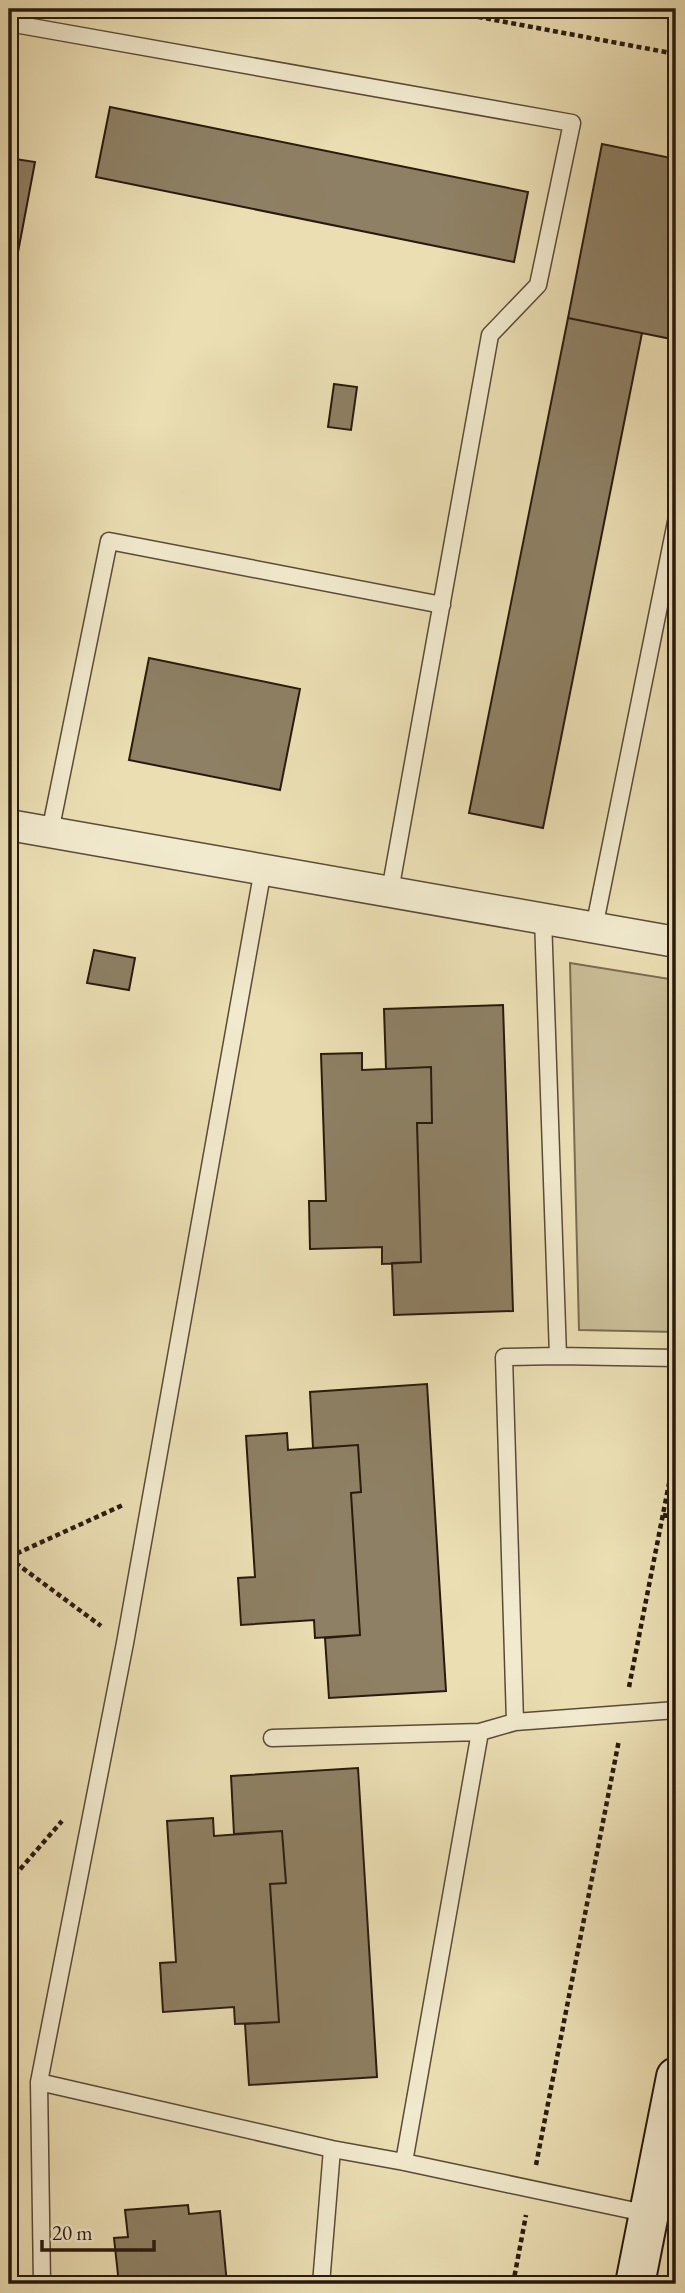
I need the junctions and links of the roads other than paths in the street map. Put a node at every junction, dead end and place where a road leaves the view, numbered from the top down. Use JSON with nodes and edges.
{"nodes":[{"id":1,"x":9,"y":23,"type":"edge"},
{"id":2,"x":676,"y":522,"type":"edge"},
{"id":3,"x":442,"y":605,"type":"junction"},
{"id":4,"x":9,"y":825,"type":"edge"},
{"id":5,"x":50,"y":832,"type":"junction"},
{"id":6,"x":262,"y":870,"type":"junction"},
{"id":7,"x":390,"y":891,"type":"junction"},
{"id":8,"x":543,"y":918,"type":"junction"},
{"id":9,"x":594,"y":928,"type":"junction"},
{"id":10,"x":676,"y":942,"type":"edge"},
{"id":11,"x":558,"y":1356,"type":"junction"},
{"id":12,"x":676,"y":1358,"type":"edge"},
{"id":13,"x":676,"y":1710,"type":"edge"},
{"id":14,"x":515,"y":1722,"type":"junction"},
{"id":15,"x":480,"y":1732,"type":"junction"},
{"id":16,"x":272,"y":1738,"type":"dead end"},
{"id":17,"x":676,"y":2077,"type":"edge"},
{"id":18,"x":39,"y":2082,"type":"junction"},
{"id":19,"x":332,"y":2149,"type":"junction"},
{"id":20,"x":404,"y":2162,"type":"junction"},
{"id":21,"x":649,"y":2214,"type":"junction"},
{"id":22,"x":42,"y":2284,"type":"edge"},
{"id":23,"x":321,"y":2284,"type":"edge"},
{"id":24,"x":635,"y":2284,"type":"edge"}],
"edges":[{"from":1,"to":3,"type":"lane"},
{"from":2,"to":9,"type":"lane"},
{"from":3,"to":5,"type":"lane"},
{"from":3,"to":7,"type":"lane"},
{"from":4,"to":5,"type":"street"},
{"from":5,"to":6,"type":"street"},
{"from":6,"to":7,"type":"street"},
{"from":6,"to":18,"type":"lane"},
{"from":7,"to":8,"type":"street"},
{"from":8,"to":9,"type":"street"},
{"from":8,"to":11,"type":"lane"},
{"from":9,"to":10,"type":"street"},
{"from":11,"to":12,"type":"lane"},
{"from":11,"to":14,"type":"lane"},
{"from":13,"to":14,"type":"lane"},
{"from":14,"to":15,"type":"lane"},
{"from":15,"to":16,"type":"lane"},
{"from":15,"to":20,"type":"lane"},
{"from":17,"to":21,"type":"main road"},
{"from":18,"to":19,"type":"lane"},
{"from":18,"to":22,"type":"lane"},
{"from":19,"to":20,"type":"lane"},
{"from":19,"to":23,"type":"lane"},
{"from":20,"to":21,"type":"lane"},
{"from":21,"to":24,"type":"main road"}]}
